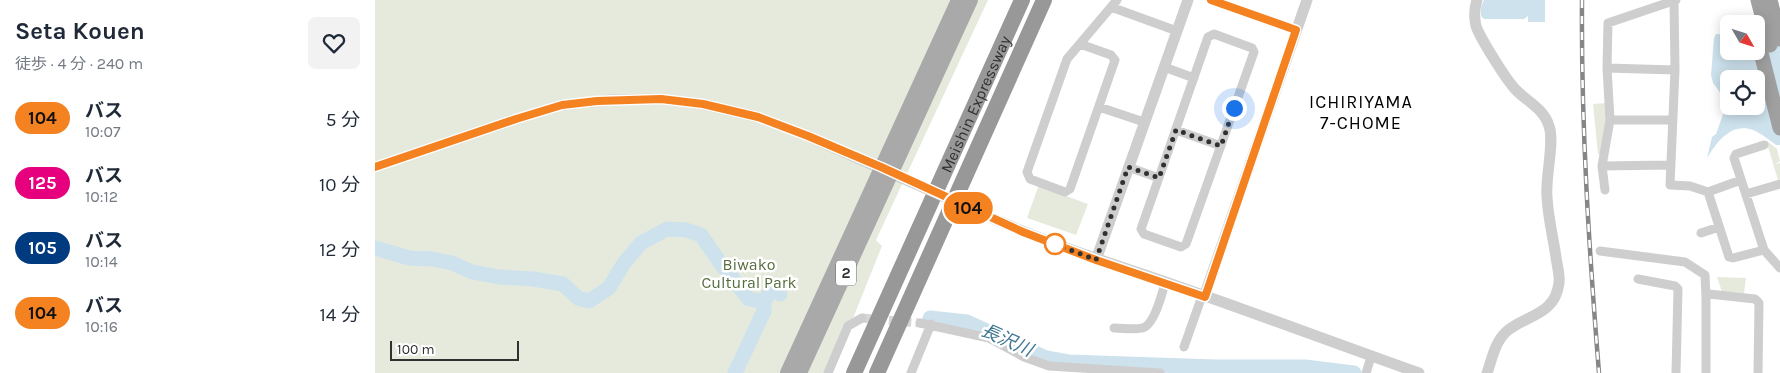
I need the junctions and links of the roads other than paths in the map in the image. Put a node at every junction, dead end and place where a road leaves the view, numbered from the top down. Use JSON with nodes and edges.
{"nodes":[{"id":1,"x":958,"y":0,"type":"edge"},
{"id":2,"x":971,"y":0,"type":"edge"},
{"id":3,"x":1022,"y":0,"type":"edge"},
{"id":4,"x":1044,"y":0,"type":"edge"},
{"id":5,"x":1188,"y":0,"type":"edge"},
{"id":6,"x":1211,"y":0,"type":"edge"},
{"id":7,"x":1307,"y":0,"type":"edge"},
{"id":8,"x":1477,"y":0,"type":"edge"},
{"id":9,"x":1675,"y":0,"type":"edge"},
{"id":10,"x":1747,"y":0,"type":"edge"},
{"id":11,"x":1758,"y":0,"type":"edge"},
{"id":12,"x":1770,"y":0,"type":"edge"},
{"id":13,"x":1114,"y":4,"type":"edge"},
{"id":14,"x":1751,"y":15,"type":"edge"},
{"id":15,"x":1296,"y":30,"type":"junction"},
{"id":16,"x":1177,"y":31,"type":"junction"},
{"id":17,"x":1780,"y":39,"type":"edge"},
{"id":18,"x":1080,"y":44,"type":"junction"},
{"id":19,"x":1763,"y":60,"type":"edge"},
{"id":20,"x":1164,"y":67,"type":"junction"},
{"id":21,"x":1607,"y":68,"type":"junction"},
{"id":22,"x":1675,"y":70,"type":"junction"},
{"id":23,"x":1194,"y":78,"type":"junction"},
{"id":24,"x":1780,"y":85,"type":"edge"},
{"id":25,"x":1099,"y":107,"type":"junction"},
{"id":26,"x":1610,"y":120,"type":"junction"},
{"id":27,"x":1673,"y":120,"type":"junction"},
{"id":28,"x":1145,"y":122,"type":"junction"},
{"id":29,"x":1780,"y":128,"type":"edge"},
{"id":30,"x":1176,"y":130,"type":"junction"},
{"id":31,"x":1764,"y":144,"type":"dead end"},
{"id":32,"x":1221,"y":146,"type":"junction"},
{"id":33,"x":1602,"y":166,"type":"junction"},
{"id":34,"x":1669,"y":166,"type":"junction"},
{"id":35,"x":375,"y":167,"type":"edge"},
{"id":36,"x":1128,"y":167,"type":"junction"},
{"id":37,"x":886,"y":170,"type":"junction"},
{"id":38,"x":1159,"y":178,"type":"junction"},
{"id":39,"x":1741,"y":180,"type":"junction"},
{"id":40,"x":1780,"y":184,"type":"edge"},
{"id":41,"x":1605,"y":190,"type":"dead end"},
{"id":42,"x":1708,"y":192,"type":"junction"},
{"id":43,"x":1746,"y":194,"type":"junction"},
{"id":44,"x":1719,"y":227,"type":"junction"},
{"id":45,"x":1701,"y":233,"type":"dead end"},
{"id":46,"x":1764,"y":250,"type":"junction"},
{"id":47,"x":1600,"y":251,"type":"dead end"},
{"id":48,"x":1096,"y":260,"type":"junction"},
{"id":49,"x":1780,"y":268,"type":"edge"},
{"id":50,"x":1638,"y":279,"type":"dead end"},
{"id":51,"x":1165,"y":283,"type":"junction"},
{"id":52,"x":1203,"y":296,"type":"junction"},
{"id":53,"x":1705,"y":298,"type":"junction"},
{"id":54,"x":861,"y":318,"type":"dead end"},
{"id":55,"x":920,"y":323,"type":"tunnel mouth"},
{"id":56,"x":931,"y":324,"type":"junction"},
{"id":57,"x":1114,"y":328,"type":"dead end"},
{"id":58,"x":1184,"y":347,"type":"dead end"},
{"id":59,"x":1371,"y":356,"type":"junction"},
{"id":60,"x":787,"y":373,"type":"edge"},
{"id":61,"x":800,"y":373,"type":"edge"},
{"id":62,"x":828,"y":373,"type":"edge"},
{"id":63,"x":854,"y":373,"type":"edge"},
{"id":64,"x":877,"y":373,"type":"edge"},
{"id":65,"x":911,"y":373,"type":"edge"},
{"id":66,"x":1159,"y":373,"type":"edge"},
{"id":67,"x":1366,"y":373,"type":"edge"},
{"id":68,"x":1419,"y":373,"type":"edge"},
{"id":69,"x":1487,"y":373,"type":"edge"},
{"id":70,"x":1676,"y":373,"type":"edge"},
{"id":71,"x":1706,"y":373,"type":"edge"},
{"id":72,"x":1758,"y":373,"type":"edge"}],
"edges":[{"from":1,"to":37,"type":"main road","number":"2"},
{"from":2,"to":37,"type":"main road","number":"2"},
{"from":3,"to":63,"type":"highway","name":"Meishin Expressway"},
{"from":4,"to":64,"type":"highway","name":"Meishin Expressway"},
{"from":5,"to":16,"type":"street"},
{"from":6,"to":15,"type":"street"},
{"from":7,"to":15,"type":"street"},
{"from":8,"to":69,"type":"street"},
{"from":9,"to":21,"type":"street"},
{"from":9,"to":22,"type":"street"},
{"from":10,"to":14,"type":"highway"},
{"from":11,"to":24,"type":"highway"},
{"from":12,"to":17,"type":"highway"},
{"from":13,"to":16,"type":"street"},
{"from":13,"to":18,"type":"street"},
{"from":15,"to":52,"type":"street"},
{"from":16,"to":20,"type":"street"},
{"from":18,"to":25,"type":"street"},
{"from":18,"to":25,"type":"street"},
{"from":19,"to":29,"type":"highway"},
{"from":20,"to":23,"type":"street"},
{"from":20,"to":28,"type":"street"},
{"from":21,"to":22,"type":"street"},
{"from":21,"to":26,"type":"street"},
{"from":22,"to":27,"type":"street"},
{"from":23,"to":30,"type":"street"},
{"from":23,"to":32,"type":"street"},
{"from":25,"to":28,"type":"street"},
{"from":26,"to":27,"type":"street"},
{"from":26,"to":33,"type":"street"},
{"from":27,"to":34,"type":"street"},
{"from":28,"to":36,"type":"street"},
{"from":30,"to":32,"type":"street"},
{"from":30,"to":38,"type":"street"},
{"from":31,"to":39,"type":"street"},
{"from":32,"to":38,"type":"street"},
{"from":33,"to":34,"type":"street"},
{"from":33,"to":41,"type":"street"},
{"from":34,"to":42,"type":"street"},
{"from":35,"to":37,"type":"street"},
{"from":36,"to":38,"type":"street"},
{"from":36,"to":48,"type":"street"},
{"from":37,"to":48,"type":"street","bridge":true},
{"from":37,"to":60,"type":"main road","number":"2"},
{"from":37,"to":61,"type":"main road","number":"2"},
{"from":39,"to":42,"type":"street"},
{"from":39,"to":43,"type":"street"},
{"from":40,"to":43,"type":"street"},
{"from":42,"to":44,"type":"street"},
{"from":43,"to":46,"type":"street"},
{"from":44,"to":45,"type":"street"},
{"from":44,"to":46,"type":"street"},
{"from":46,"to":49,"type":"street"},
{"from":47,"to":53,"type":"street"},
{"from":48,"to":51,"type":"street"},
{"from":50,"to":70,"type":"street"},
{"from":51,"to":52,"type":"street"},
{"from":51,"to":57,"type":"street"},
{"from":52,"to":58,"type":"street"},
{"from":52,"to":59,"type":"street"},
{"from":53,"to":71,"type":"street"},
{"from":53,"to":72,"type":"street"},
{"from":54,"to":62,"type":"street"},
{"from":55,"to":56,"type":"street"},
{"from":56,"to":65,"type":"street"},
{"from":56,"to":66,"type":"street"},
{"from":59,"to":67,"type":"street"},
{"from":59,"to":68,"type":"street"}]}
